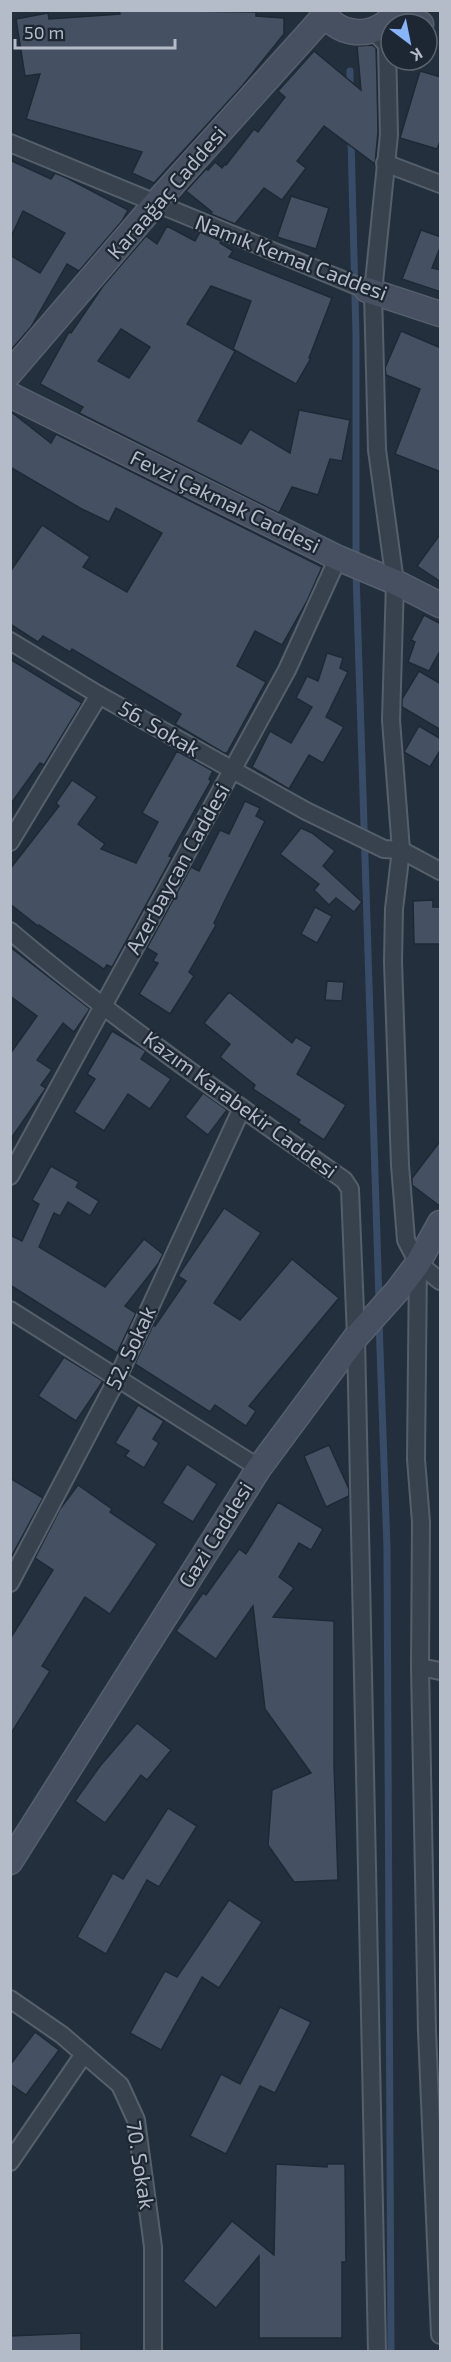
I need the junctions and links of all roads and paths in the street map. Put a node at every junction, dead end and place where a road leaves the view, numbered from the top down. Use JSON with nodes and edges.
{"nodes":[{"id":1,"x":324,"y":13,"type":"edge"},
{"id":2,"x":379,"y":28,"type":"edge"},
{"id":3,"x":374,"y":31,"type":"junction"},
{"id":4,"x":10,"y":143,"type":"edge"},
{"id":5,"x":384,"y":163,"type":"junction"},
{"id":6,"x":441,"y":184,"type":"edge"},
{"id":7,"x":155,"y":204,"type":"junction"},
{"id":8,"x":370,"y":291,"type":"junction"},
{"id":9,"x":441,"y":314,"type":"edge"},
{"id":10,"x":10,"y":373,"type":"edge"},
{"id":11,"x":10,"y":395,"type":"edge"},
{"id":12,"x":338,"y":558,"type":"junction"},
{"id":13,"x":395,"y":582,"type":"junction"},
{"id":14,"x":441,"y":605,"type":"edge"},
{"id":15,"x":10,"y":641,"type":"edge"},
{"id":16,"x":99,"y":695,"type":"junction"},
{"id":17,"x":231,"y":771,"type":"junction"},
{"id":18,"x":10,"y":842,"type":"edge"},
{"id":19,"x":392,"y":850,"type":"junction"},
{"id":20,"x":441,"y":871,"type":"edge"},
{"id":21,"x":10,"y":931,"type":"edge"},
{"id":22,"x":103,"y":1005,"type":"junction"},
{"id":23,"x":242,"y":1108,"type":"junction"},
{"id":24,"x":10,"y":1176,"type":"edge"},
{"id":25,"x":441,"y":1223,"type":"edge"},
{"id":26,"x":418,"y":1263,"type":"junction"},
{"id":27,"x":441,"y":1281,"type":"edge"},
{"id":28,"x":10,"y":1310,"type":"edge"},
{"id":29,"x":356,"y":1337,"type":"junction"},
{"id":30,"x":117,"y":1379,"type":"junction"},
{"id":31,"x":259,"y":1468,"type":"junction"},
{"id":32,"x":10,"y":1583,"type":"edge"},
{"id":33,"x":420,"y":1667,"type":"junction"},
{"id":34,"x":441,"y":1671,"type":"edge"},
{"id":35,"x":10,"y":1862,"type":"edge"},
{"id":36,"x":426,"y":1979,"type":"junction"},
{"id":37,"x":441,"y":1990,"type":"edge"},
{"id":38,"x":10,"y":1999,"type":"edge"},
{"id":39,"x":84,"y":2054,"type":"junction"},
{"id":40,"x":437,"y":2160,"type":"edge"},
{"id":41,"x":10,"y":2162,"type":"edge"},
{"id":42,"x":441,"y":2335,"type":"edge"},
{"id":43,"x":153,"y":2352,"type":"edge"},
{"id":44,"x":377,"y":2352,"type":"edge"}],
"edges":[{"from":1,"to":3,"type":"street"},
{"from":1,"to":7,"type":"street","name":"Karaağaç Caddesi"},
{"from":2,"to":3,"type":"street"},
{"from":3,"to":5,"type":"street"},
{"from":4,"to":7,"type":"street","name":"Namık Kemal Caddesi"},
{"from":5,"to":6,"type":"street"},
{"from":5,"to":8,"type":"street"},
{"from":7,"to":8,"type":"street","name":"Namık Kemal Caddesi"},
{"from":7,"to":10,"type":"street","name":"Karaağaç Caddesi"},
{"from":8,"to":9,"type":"street","name":"Namık Kemal Caddesi"},
{"from":8,"to":13,"type":"street"},
{"from":11,"to":12,"type":"street","name":"Fevzi Çakmak Caddesi"},
{"from":12,"to":13,"type":"street","name":"Fevzi Çakmak Caddesi"},
{"from":12,"to":17,"type":"street","name":"Azerbaycan Caddesi"},
{"from":13,"to":14,"type":"street","name":"Fevzi Çakmak Caddesi"},
{"from":13,"to":19,"type":"street"},
{"from":15,"to":16,"type":"street","name":"56. Sokak"},
{"from":16,"to":17,"type":"street","name":"56. Sokak"},
{"from":16,"to":18,"type":"street"},
{"from":17,"to":19,"type":"street","name":"56. Sokak"},
{"from":17,"to":22,"type":"street","name":"Azerbaycan Caddesi"},
{"from":19,"to":20,"type":"street","name":"56. Sokak"},
{"from":19,"to":26,"type":"street"},
{"from":21,"to":22,"type":"street","name":"Kazım Karabekir Caddesi"},
{"from":22,"to":23,"type":"street","name":"Kazım Karabekir Caddesi"},
{"from":22,"to":24,"type":"street","name":"Azerbaycan Caddesi"},
{"from":23,"to":29,"type":"street","name":"Kazım Karabekir Caddesi"},
{"from":23,"to":30,"type":"street","name":"52. Sokak"},
{"from":25,"to":26,"type":"street","name":"Gazi Caddesi"},
{"from":26,"to":27,"type":"street"},
{"from":26,"to":29,"type":"street","name":"Gazi Caddesi"},
{"from":26,"to":33,"type":"street"},
{"from":28,"to":30,"type":"street"},
{"from":29,"to":31,"type":"street","name":"Gazi Caddesi"},
{"from":29,"to":44,"type":"street"},
{"from":30,"to":31,"type":"street"},
{"from":30,"to":32,"type":"street","name":"52. Sokak"},
{"from":31,"to":35,"type":"street","name":"Gazi Caddesi"},
{"from":33,"to":34,"type":"street"},
{"from":33,"to":36,"type":"street"},
{"from":36,"to":37,"type":"street"},
{"from":36,"to":40,"type":"street"},
{"from":38,"to":39,"type":"street","name":"70. Sokak"},
{"from":39,"to":41,"type":"street"},
{"from":39,"to":43,"type":"street","name":"70. Sokak"},
{"from":40,"to":42,"type":"street"}]}
